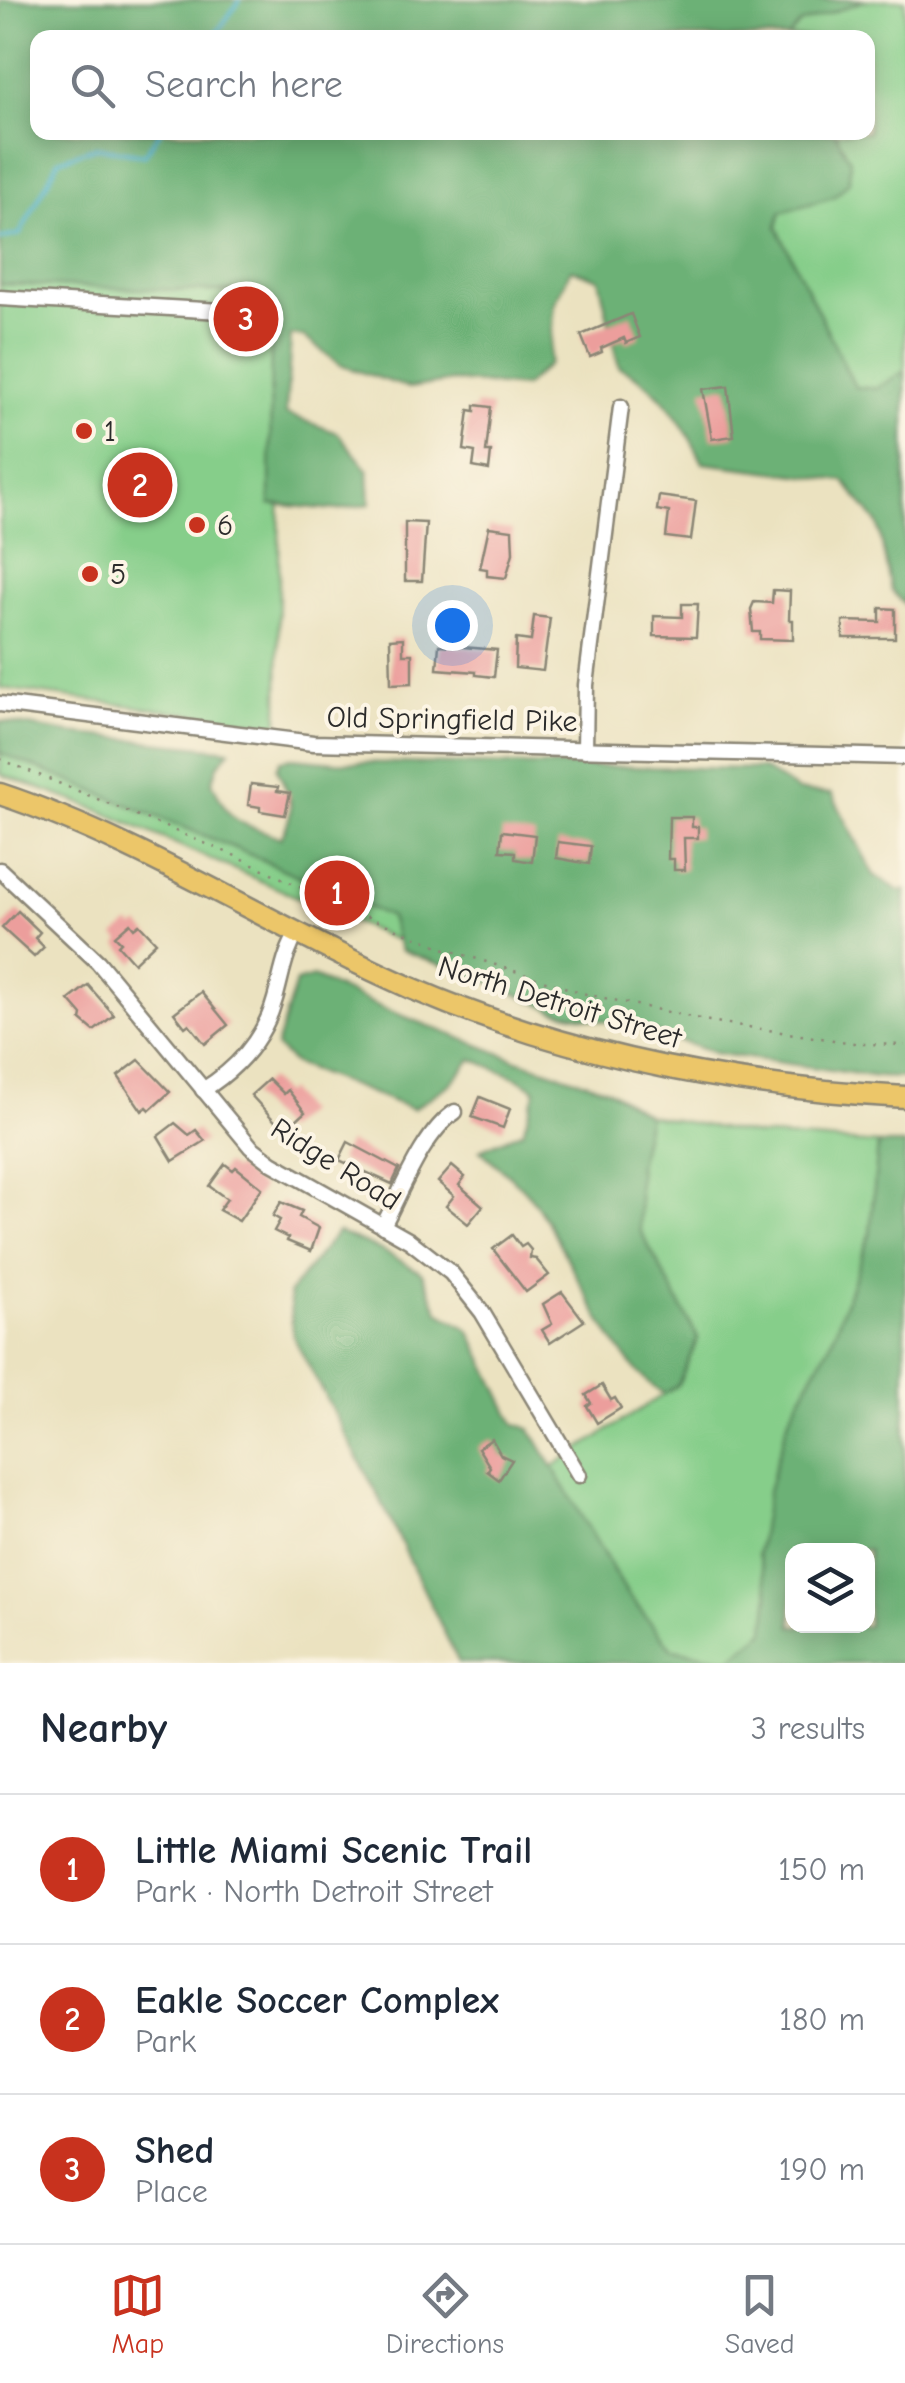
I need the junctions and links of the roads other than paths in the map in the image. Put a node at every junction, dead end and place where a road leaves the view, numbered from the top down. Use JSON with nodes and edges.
{"nodes":[{"id":1,"x":0,"y":298,"type":"edge"},
{"id":2,"x":221,"y":312,"type":"dead end"},
{"id":3,"x":622,"y":407,"type":"dead end"},
{"id":4,"x":0,"y":704,"type":"edge"},
{"id":5,"x":586,"y":750,"type":"junction"},
{"id":6,"x":905,"y":757,"type":"edge"},
{"id":7,"x":0,"y":794,"type":"edge"},
{"id":8,"x":0,"y":870,"type":"edge"},
{"id":9,"x":298,"y":932,"type":"junction"},
{"id":10,"x":203,"y":1090,"type":"junction"},
{"id":11,"x":905,"y":1097,"type":"edge"},
{"id":12,"x":455,"y":1112,"type":"dead end"},
{"id":13,"x":382,"y":1226,"type":"junction"},
{"id":14,"x":579,"y":1475,"type":"dead end"}],
"edges":[{"from":1,"to":2,"type":"street"},
{"from":3,"to":5,"type":"street"},
{"from":4,"to":5,"type":"street","name":"Old Springfield Pike"},
{"from":5,"to":6,"type":"street","name":"Old Springfield Pike"},
{"from":7,"to":9,"type":"highway","name":"North Detroit Street"},
{"from":8,"to":10,"type":"street","name":"Ridge Road"},
{"from":9,"to":10,"type":"street"},
{"from":9,"to":11,"type":"highway","name":"North Detroit Street"},
{"from":10,"to":13,"type":"street","name":"Ridge Road"},
{"from":12,"to":13,"type":"street"},
{"from":13,"to":14,"type":"street","name":"Ridge Road"}]}
